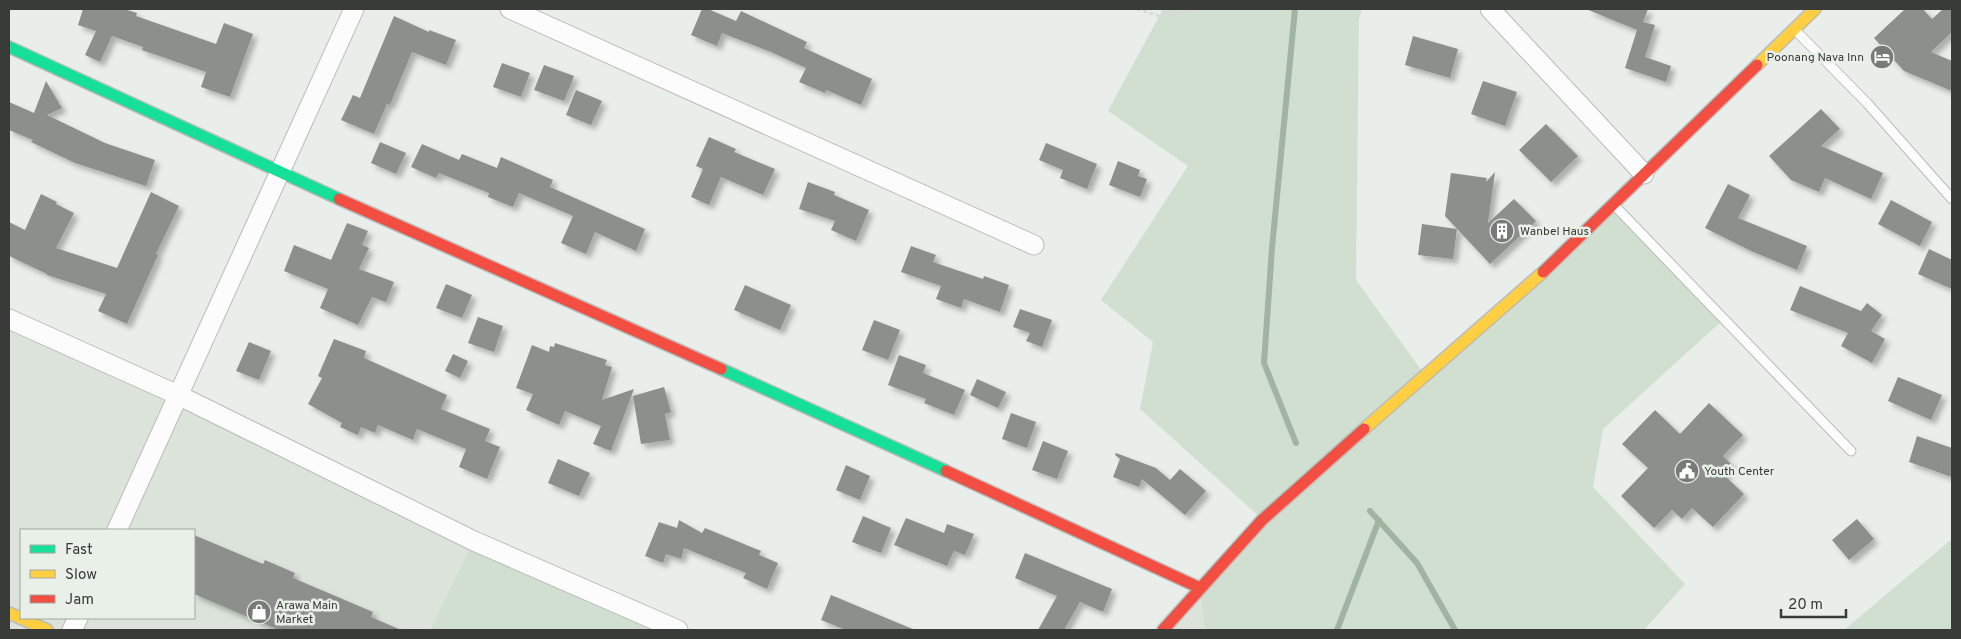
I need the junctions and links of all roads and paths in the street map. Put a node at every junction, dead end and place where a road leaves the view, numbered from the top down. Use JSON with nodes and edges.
{"nodes":[{"id":1,"x":354,"y":9,"type":"edge"},
{"id":2,"x":510,"y":9,"type":"edge"},
{"id":3,"x":1136,"y":9,"type":"edge"},
{"id":4,"x":1198,"y":9,"type":"edge"},
{"id":5,"x":1490,"y":9,"type":"edge"},
{"id":6,"x":1815,"y":9,"type":"edge"},
{"id":7,"x":1794,"y":29,"type":"junction"},
{"id":8,"x":9,"y":48,"type":"edge"},
{"id":9,"x":280,"y":172,"type":"junction"},
{"id":10,"x":1644,"y":174,"type":"junction"},
{"id":11,"x":1952,"y":199,"type":"edge"},
{"id":12,"x":1613,"y":204,"type":"junction"},
{"id":13,"x":1034,"y":245,"type":"dead end"},
{"id":14,"x":9,"y":320,"type":"edge"},
{"id":15,"x":178,"y":394,"type":"junction"},
{"id":16,"x":1851,"y":451,"type":"dead end"},
{"id":17,"x":117,"y":529,"type":"edge"},
{"id":18,"x":1200,"y":588,"type":"junction"},
{"id":19,"x":22,"y":619,"type":"edge"},
{"id":20,"x":47,"y":630,"type":"edge"},
{"id":21,"x":678,"y":630,"type":"edge"},
{"id":22,"x":1163,"y":630,"type":"edge"}],
"edges":[{"from":1,"to":9,"type":"street"},
{"from":2,"to":13,"type":"street"},
{"from":3,"to":4,"type":"path"},
{"from":5,"to":10,"type":"street"},
{"from":6,"to":7,"type":"street"},
{"from":7,"to":10,"type":"street"},
{"from":7,"to":11,"type":"lane"},
{"from":8,"to":9,"type":"street"},
{"from":9,"to":15,"type":"street"},
{"from":9,"to":18,"type":"street"},
{"from":10,"to":12,"type":"street"},
{"from":12,"to":16,"type":"lane"},
{"from":12,"to":18,"type":"street"},
{"from":14,"to":15,"type":"street"},
{"from":15,"to":17,"type":"street"},
{"from":15,"to":21,"type":"street"},
{"from":18,"to":22,"type":"street"},
{"from":19,"to":20,"type":"street"}]}
